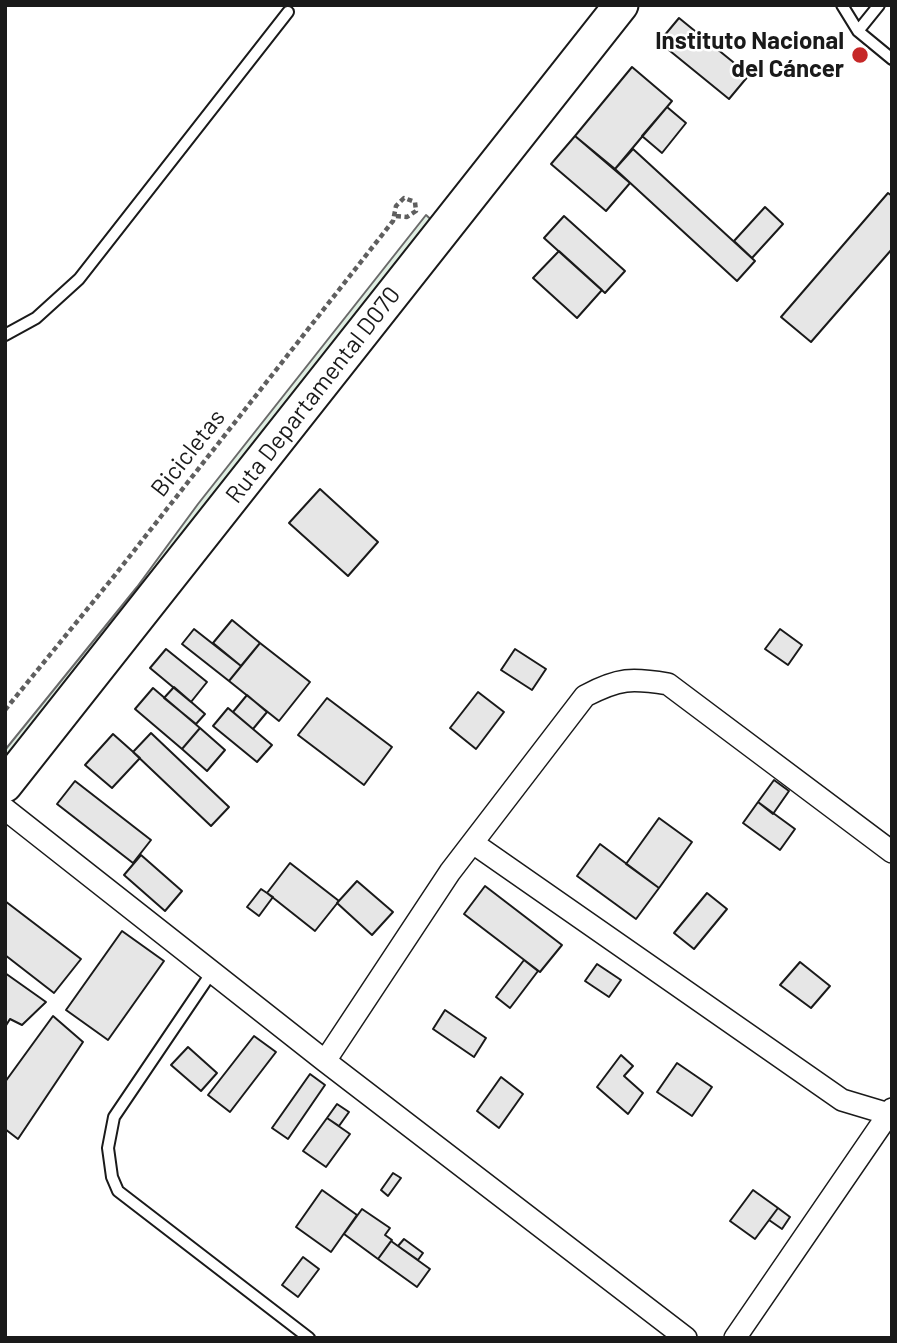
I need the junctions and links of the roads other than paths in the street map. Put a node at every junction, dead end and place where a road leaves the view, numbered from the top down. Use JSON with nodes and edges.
{"nodes":[{"id":1,"x":621,"y":5,"type":"edge"},
{"id":2,"x":842,"y":5,"type":"edge"},
{"id":3,"x":879,"y":5,"type":"edge"},
{"id":4,"x":288,"y":12,"type":"dead end"},
{"id":5,"x":858,"y":31,"type":"junction"},
{"id":6,"x":892,"y":59,"type":"edge"},
{"id":7,"x":5,"y":335,"type":"edge"},
{"id":8,"x":5,"y":785,"type":"edge"},
{"id":9,"x":5,"y":809,"type":"edge"},
{"id":10,"x":473,"y":843,"type":"junction"},
{"id":11,"x":892,"y":852,"type":"edge"},
{"id":12,"x":212,"y":972,"type":"junction"},
{"id":13,"x":325,"y":1061,"type":"junction"},
{"id":14,"x":891,"y":1113,"type":"edge"},
{"id":15,"x":309,"y":1338,"type":"edge"},
{"id":16,"x":686,"y":1338,"type":"edge"},
{"id":17,"x":735,"y":1338,"type":"edge"}],
"edges":[{"from":1,"to":8,"type":"main road","name":"Ruta Departamental D070"},
{"from":2,"to":5,"type":"lane"},
{"from":3,"to":5,"type":"lane"},
{"from":4,"to":7,"type":"lane"},
{"from":5,"to":6,"type":"lane"},
{"from":9,"to":12,"type":"street"},
{"from":10,"to":11,"type":"street"},
{"from":10,"to":13,"type":"street"},
{"from":10,"to":14,"type":"street"},
{"from":12,"to":13,"type":"street"},
{"from":12,"to":15,"type":"lane"},
{"from":13,"to":16,"type":"street"},
{"from":14,"to":17,"type":"street"}]}
